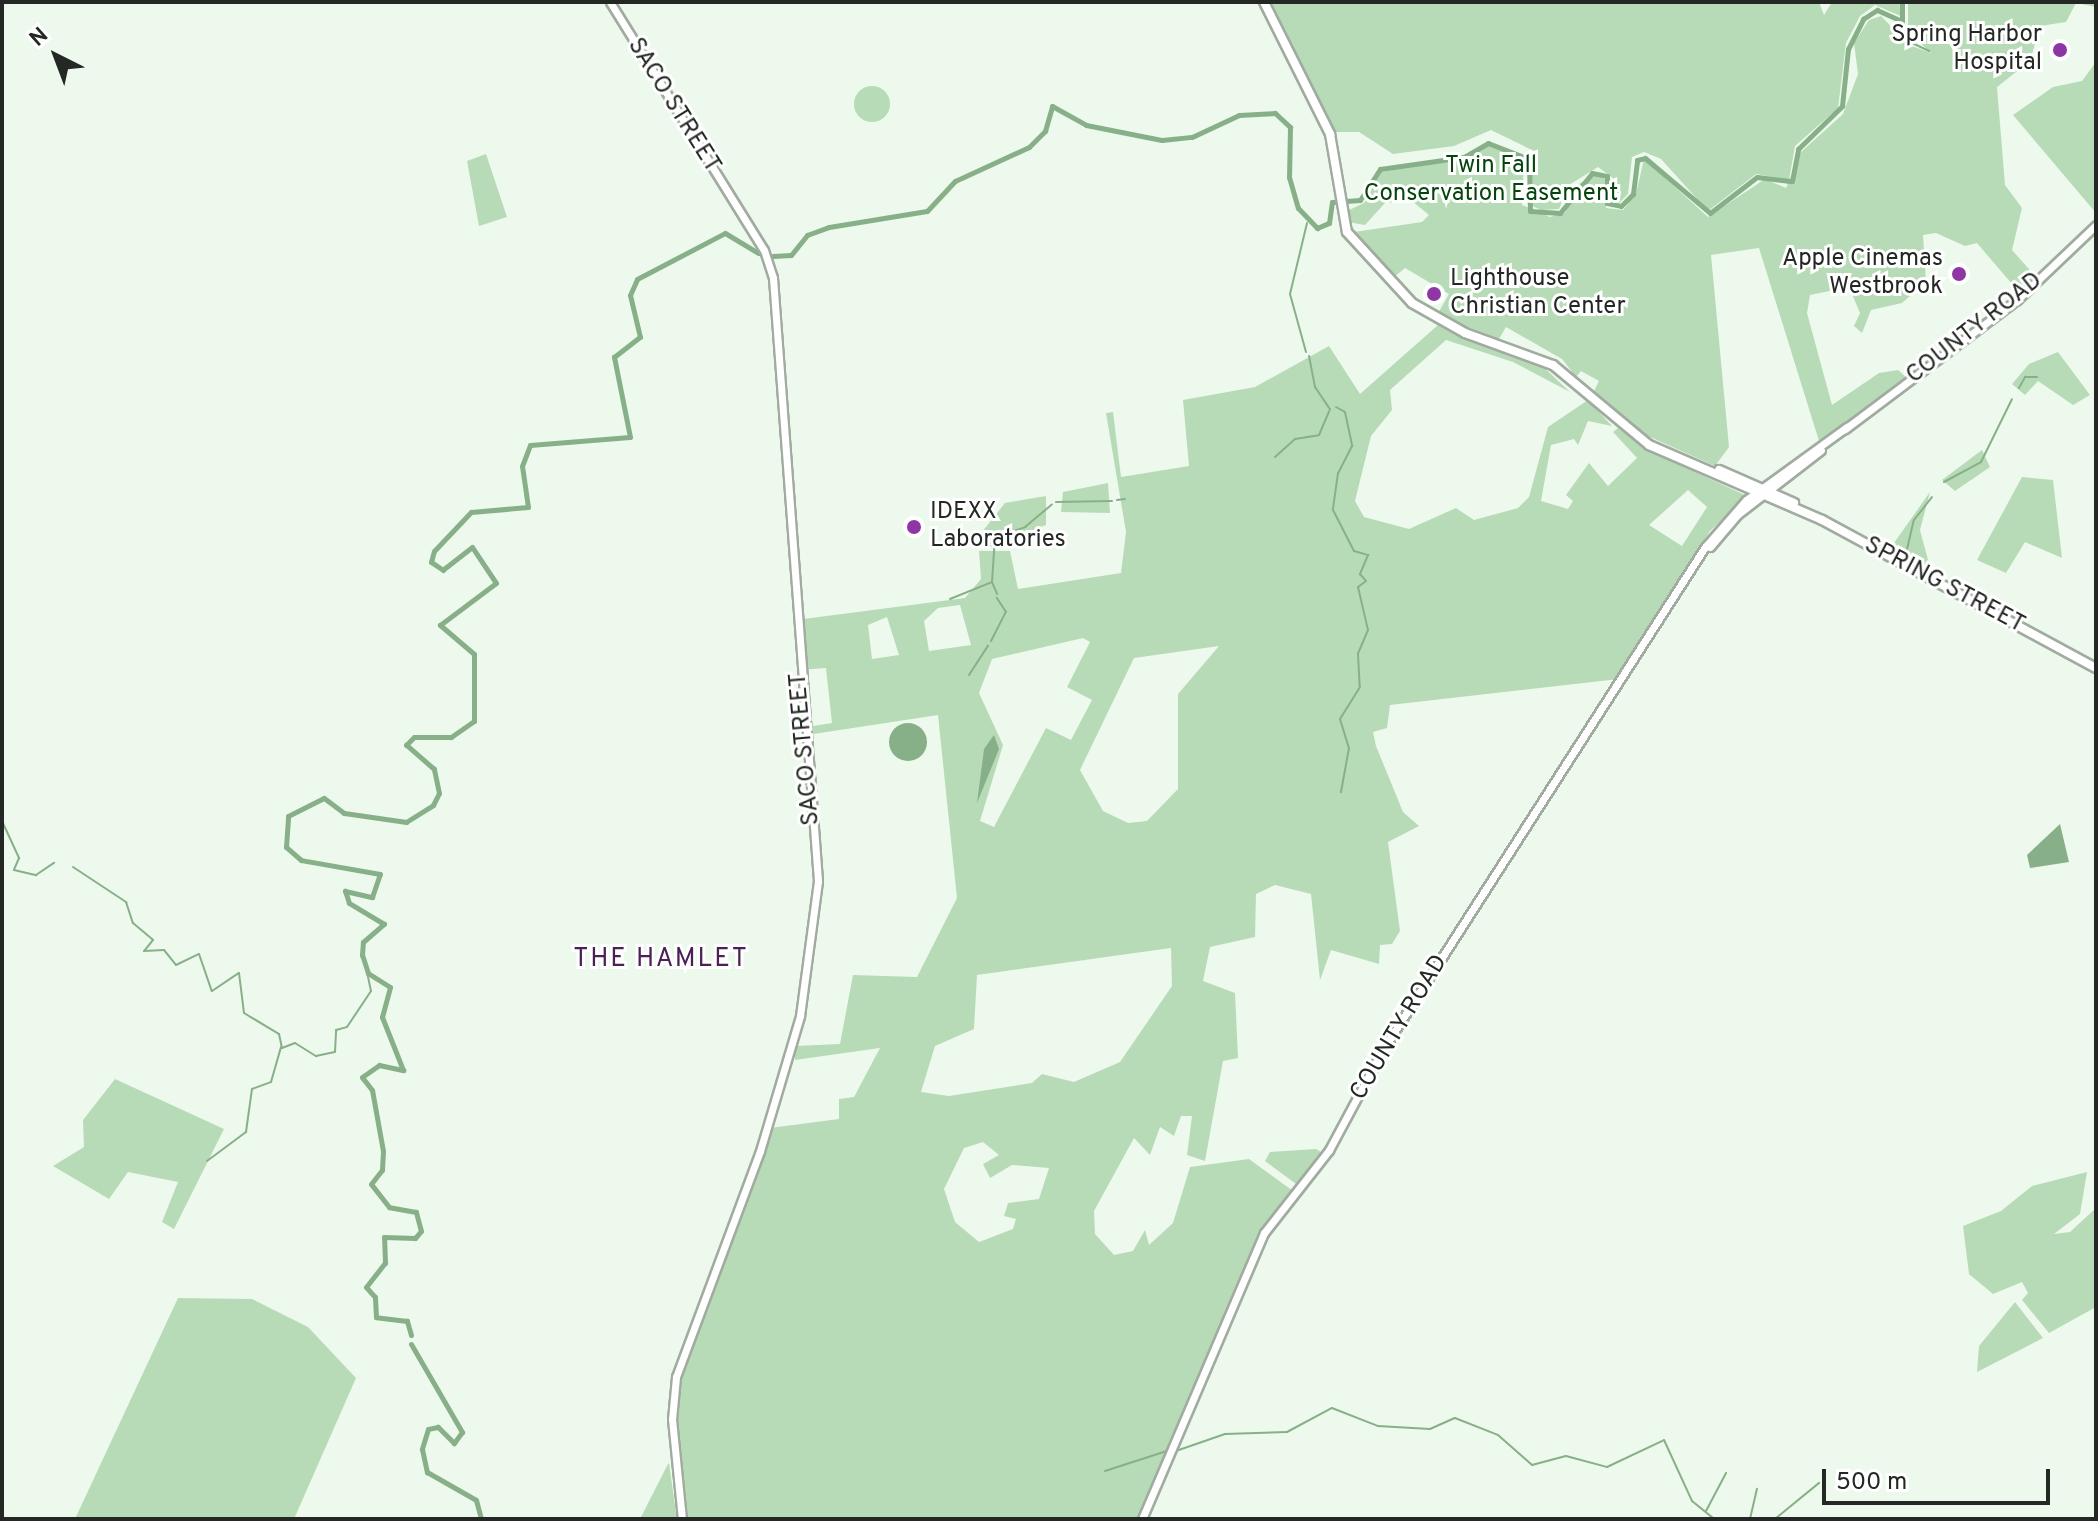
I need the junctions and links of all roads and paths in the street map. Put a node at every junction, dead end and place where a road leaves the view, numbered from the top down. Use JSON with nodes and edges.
{"nodes":[{"id":1,"x":610,"y":2,"type":"edge"},
{"id":2,"x":1264,"y":2,"type":"edge"},
{"id":3,"x":2096,"y":225,"type":"edge"},
{"id":4,"x":1763,"y":490,"type":"junction"},
{"id":5,"x":2096,"y":668,"type":"edge"},
{"id":6,"x":682,"y":1519,"type":"edge"},
{"id":7,"x":1142,"y":1519,"type":"edge"}],
"edges":[{"from":1,"to":6,"type":"main road","name":"SACO STREET"},
{"from":2,"to":4,"type":"main road","name":"SPRING STREET"},
{"from":3,"to":4,"type":"main road","name":"COUNTY ROAD"},
{"from":4,"to":5,"type":"main road","name":"SPRING STREET"},
{"from":4,"to":7,"type":"main road","name":"COUNTY ROAD"}]}
